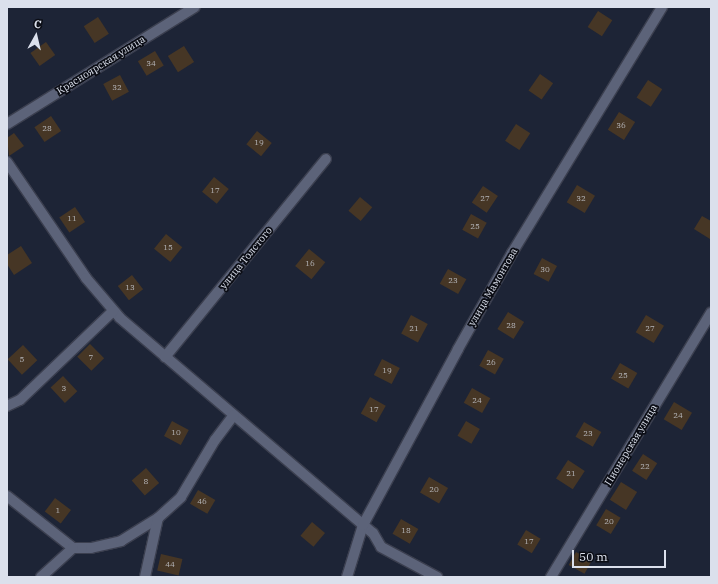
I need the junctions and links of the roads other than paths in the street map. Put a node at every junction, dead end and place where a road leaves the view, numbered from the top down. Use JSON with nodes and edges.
{"nodes":[{"id":1,"x":195,"y":7,"type":"edge"},
{"id":2,"x":662,"y":7,"type":"edge"},
{"id":3,"x":7,"y":124,"type":"edge"},
{"id":4,"x":326,"y":159,"type":"dead end"},
{"id":5,"x":7,"y":162,"type":"edge"},
{"id":6,"x":113,"y":311,"type":"junction"},
{"id":7,"x":711,"y":313,"type":"edge"},
{"id":8,"x":165,"y":357,"type":"junction"},
{"id":9,"x":7,"y":406,"type":"edge"},
{"id":10,"x":234,"y":415,"type":"junction"},
{"id":11,"x":7,"y":496,"type":"edge"},
{"id":12,"x":158,"y":518,"type":"junction"},
{"id":13,"x":363,"y":525,"type":"junction"},
{"id":14,"x":73,"y":548,"type":"junction"},
{"id":15,"x":41,"y":577,"type":"edge"},
{"id":16,"x":145,"y":577,"type":"edge"},
{"id":17,"x":348,"y":577,"type":"edge"},
{"id":18,"x":437,"y":577,"type":"edge"},
{"id":19,"x":551,"y":577,"type":"edge"}],
"edges":[{"from":1,"to":3,"type":"street","name":"Красноярская улица"},
{"from":2,"to":13,"type":"street","name":"улица Мамонтова"},
{"from":4,"to":8,"type":"street","name":"улица Толстого"},
{"from":5,"to":6,"type":"street"},
{"from":6,"to":8,"type":"street"},
{"from":6,"to":9,"type":"street"},
{"from":7,"to":19,"type":"street","name":"Пионерская улица"},
{"from":8,"to":10,"type":"street"},
{"from":10,"to":12,"type":"street"},
{"from":10,"to":13,"type":"street"},
{"from":11,"to":14,"type":"street"},
{"from":12,"to":14,"type":"street"},
{"from":12,"to":16,"type":"street"},
{"from":13,"to":17,"type":"street","name":"улица Мамонтова"},
{"from":13,"to":18,"type":"street"},
{"from":14,"to":15,"type":"street"}]}
